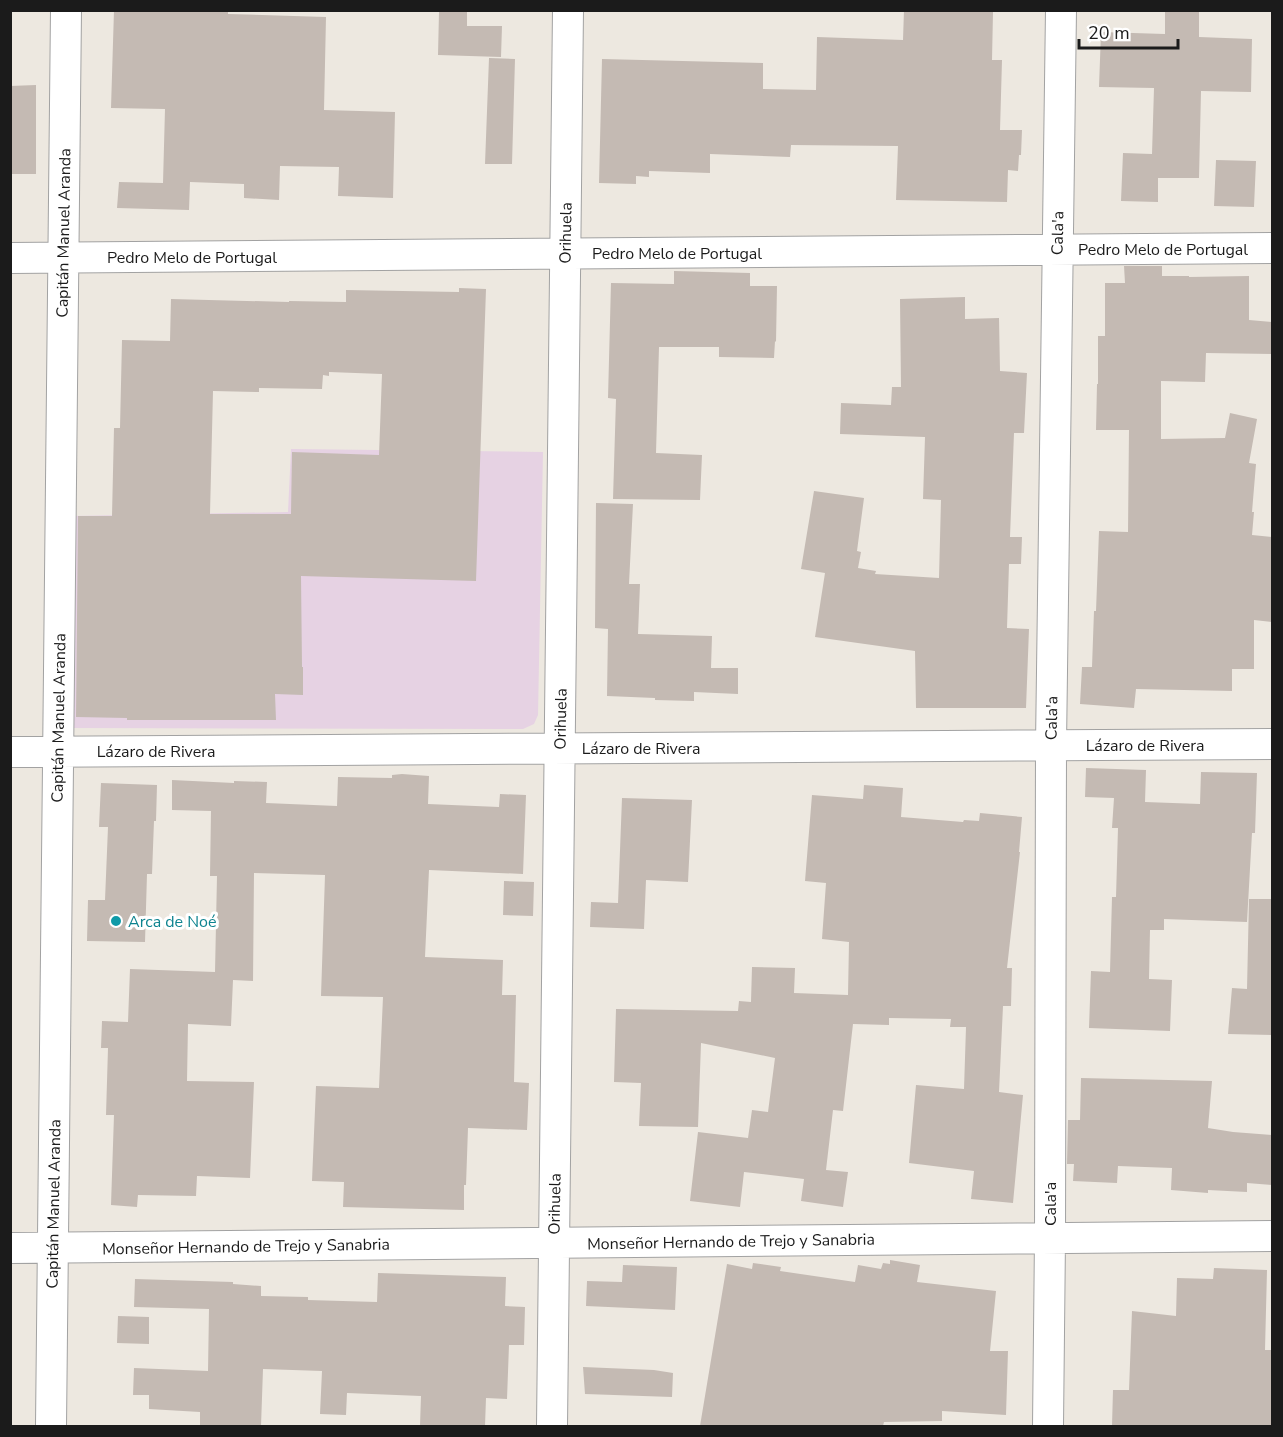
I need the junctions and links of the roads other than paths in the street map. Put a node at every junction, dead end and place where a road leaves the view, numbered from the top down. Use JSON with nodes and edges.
{"nodes":[{"id":1,"x":66,"y":10,"type":"edge"},
{"id":2,"x":568,"y":10,"type":"edge"},
{"id":3,"x":1060,"y":10,"type":"edge"},
{"id":4,"x":1272,"y":248,"type":"edge"},
{"id":5,"x":1057,"y":250,"type":"junction"},
{"id":6,"x":565,"y":254,"type":"junction"},
{"id":7,"x":10,"y":258,"type":"edge"},
{"id":8,"x":63,"y":258,"type":"junction"},
{"id":9,"x":1272,"y":744,"type":"edge"},
{"id":10,"x":1051,"y":746,"type":"junction"},
{"id":11,"x":560,"y":748,"type":"junction"},
{"id":12,"x":10,"y":752,"type":"edge"},
{"id":13,"x":58,"y":752,"type":"junction"},
{"id":14,"x":1272,"y":1236,"type":"edge"},
{"id":15,"x":1050,"y":1238,"type":"junction"},
{"id":16,"x":554,"y":1243,"type":"junction"},
{"id":17,"x":52,"y":1247,"type":"junction"},
{"id":18,"x":10,"y":1248,"type":"edge"},
{"id":19,"x":51,"y":1426,"type":"edge"},
{"id":20,"x":552,"y":1426,"type":"edge"},
{"id":21,"x":1047,"y":1426,"type":"edge"}],
"edges":[{"from":1,"to":8,"type":"street","name":"Capitán Manuel Aranda"},
{"from":2,"to":6,"type":"street","name":"Orihuela"},
{"from":3,"to":5,"type":"street","name":"Cala'a"},
{"from":4,"to":5,"type":"street","name":"Pedro Melo de Portugal"},
{"from":5,"to":6,"type":"street","name":"Pedro Melo de Portugal"},
{"from":5,"to":10,"type":"street","name":"Cala'a"},
{"from":6,"to":8,"type":"street","name":"Pedro Melo de Portugal"},
{"from":6,"to":11,"type":"street","name":"Orihuela"},
{"from":7,"to":8,"type":"street","name":"Pedro Melo de Portugal"},
{"from":8,"to":13,"type":"street","name":"Capitán Manuel Aranda"},
{"from":9,"to":10,"type":"street","name":"Lázaro de Rivera"},
{"from":10,"to":11,"type":"street","name":"Lázaro de Rivera"},
{"from":10,"to":15,"type":"street","name":"Cala'a"},
{"from":11,"to":13,"type":"street","name":"Lázaro de Rivera"},
{"from":11,"to":16,"type":"street","name":"Orihuela"},
{"from":12,"to":13,"type":"street","name":"Lázaro de Rivera"},
{"from":13,"to":17,"type":"street","name":"Capitán Manuel Aranda"},
{"from":14,"to":15,"type":"street","name":"Monseñor Hernando de Trejo y Sanabria"},
{"from":15,"to":16,"type":"street","name":"Monseñor Hernando de Trejo y Sanabria"},
{"from":15,"to":21,"type":"street","name":"Cala'a"},
{"from":16,"to":17,"type":"street","name":"Monseñor Hernando de Trejo y Sanabria"},
{"from":16,"to":20,"type":"street","name":"Orihuela"},
{"from":17,"to":18,"type":"street","name":"Monseñor Hernando de Trejo y Sanabria"},
{"from":17,"to":19,"type":"street","name":"Capitán Manuel Aranda"}]}
